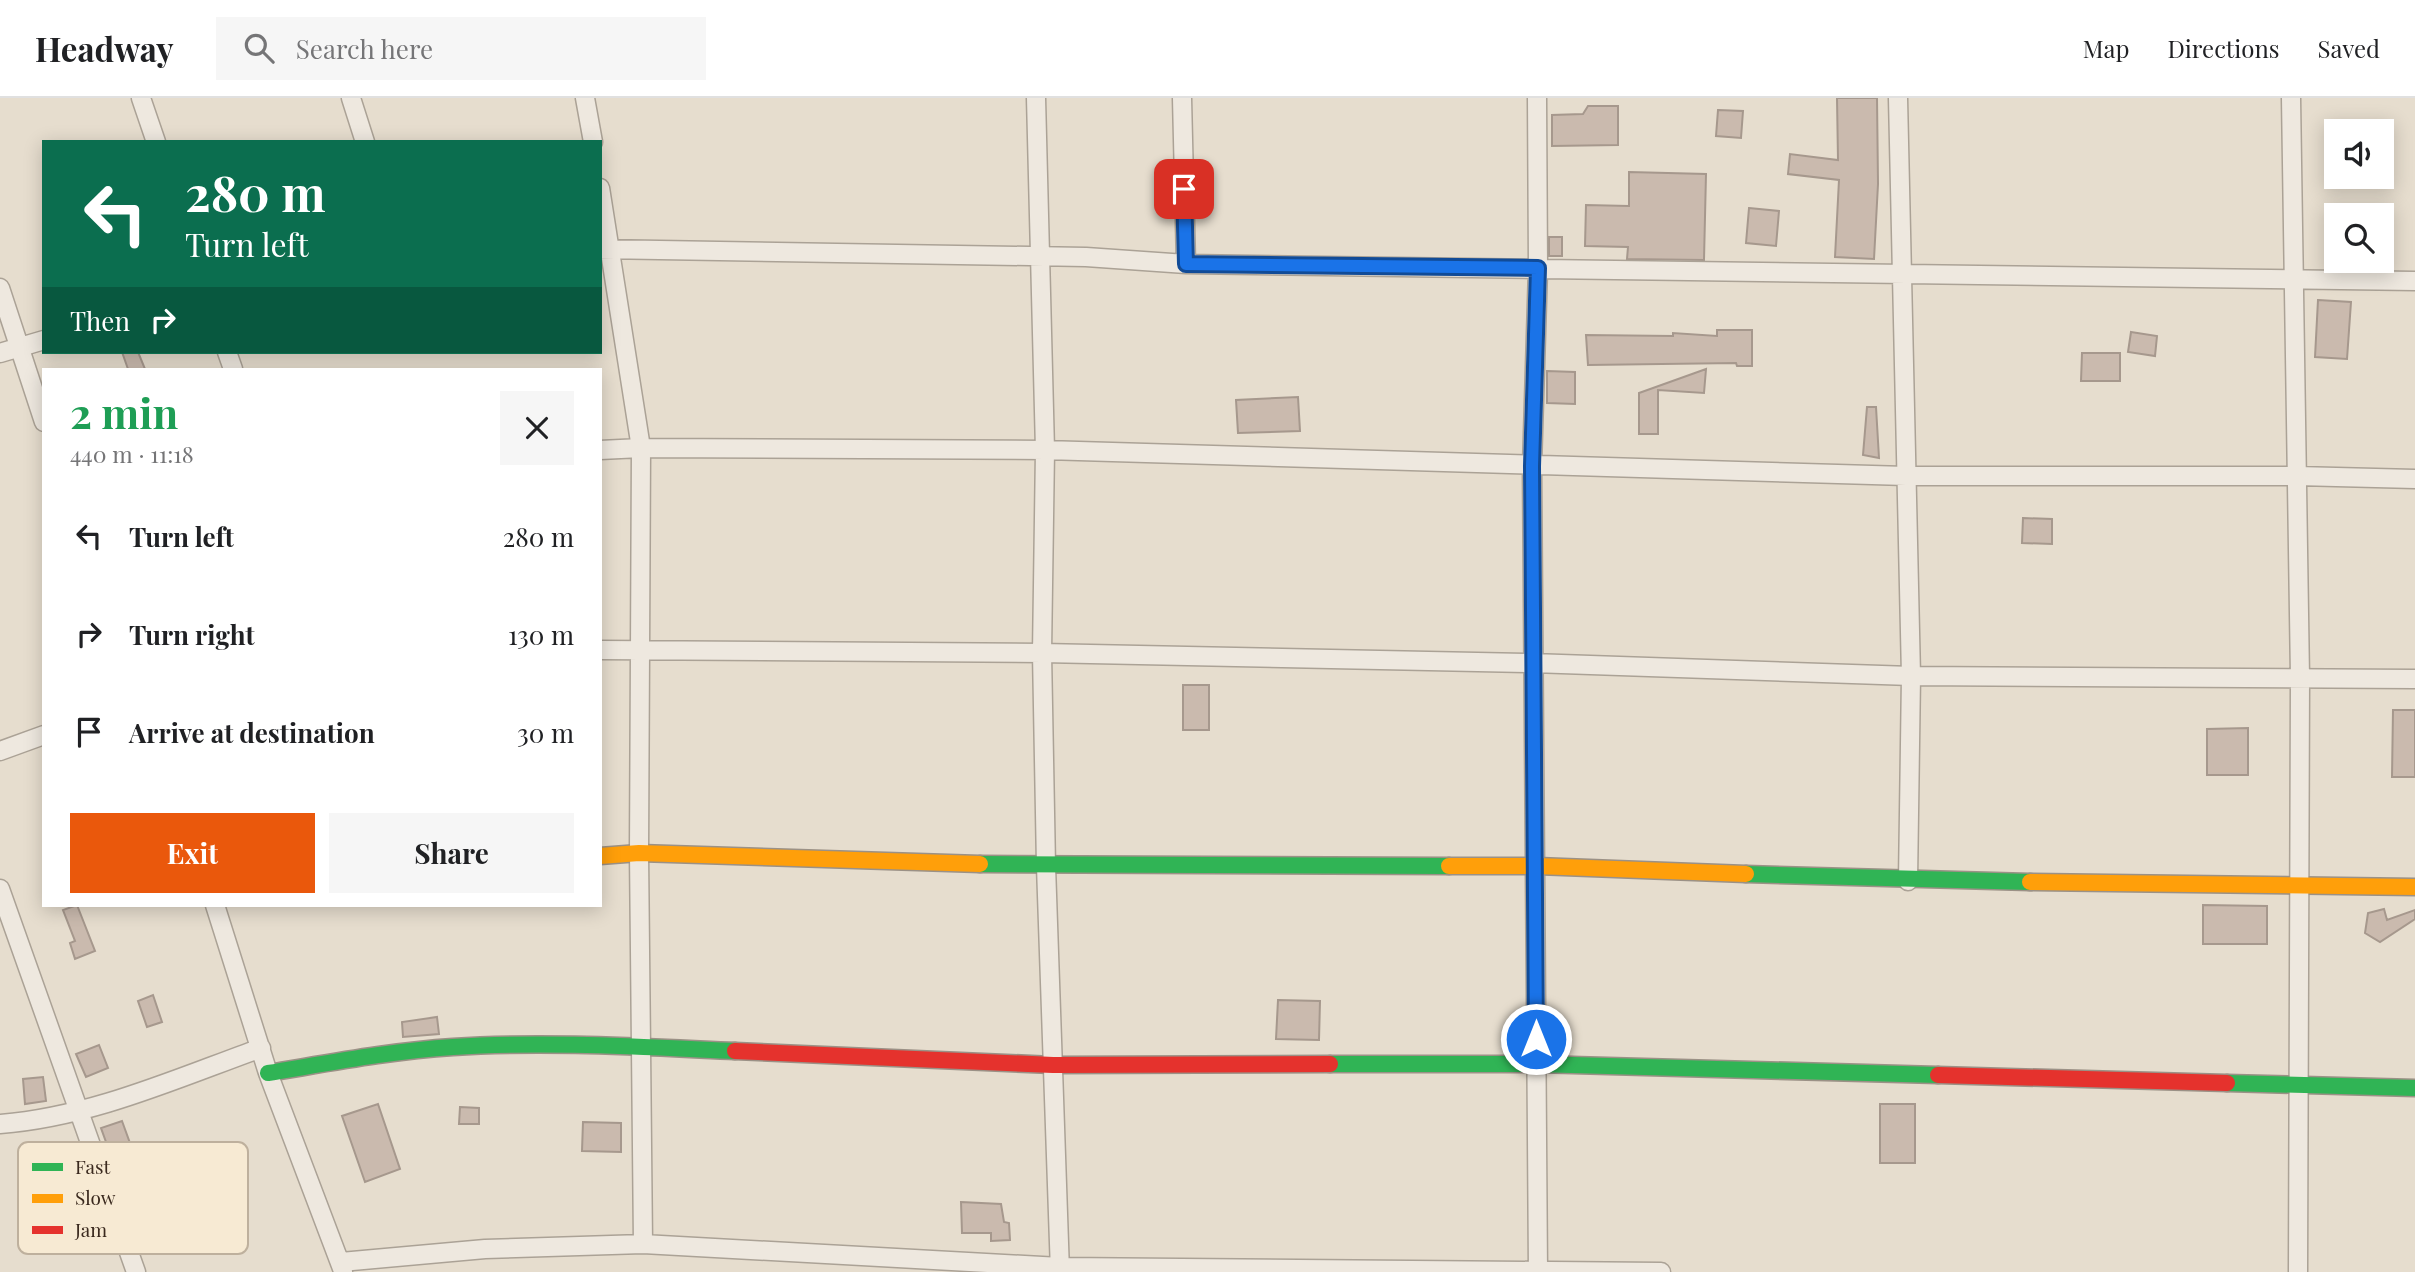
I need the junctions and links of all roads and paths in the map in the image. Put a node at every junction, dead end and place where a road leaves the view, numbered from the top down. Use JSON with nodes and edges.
{"nodes":[{"id":1,"x":141,"y":98,"type":"edge"},
{"id":2,"x":351,"y":98,"type":"edge"},
{"id":3,"x":585,"y":98,"type":"edge"},
{"id":4,"x":1036,"y":98,"type":"edge"},
{"id":5,"x":1182,"y":98,"type":"edge"},
{"id":6,"x":1537,"y":98,"type":"edge"},
{"id":7,"x":1898,"y":98,"type":"edge"},
{"id":8,"x":2291,"y":98,"type":"edge"},
{"id":9,"x":155,"y":140,"type":"edge"},
{"id":10,"x":364,"y":140,"type":"edge"},
{"id":11,"x":593,"y":140,"type":"edge"},
{"id":12,"x":602,"y":212,"type":"edge"},
{"id":13,"x":605,"y":249,"type":"edge"},
{"id":14,"x":1041,"y":257,"type":"junction"},
{"id":15,"x":1186,"y":264,"type":"junction"},
{"id":16,"x":1538,"y":268,"type":"junction"},
{"id":17,"x":1901,"y":273,"type":"junction"},
{"id":18,"x":2296,"y":279,"type":"junction"},
{"id":19,"x":2415,"y":281,"type":"edge"},
{"id":20,"x":0,"y":288,"type":"edge"},
{"id":21,"x":42,"y":341,"type":"edge"},
{"id":22,"x":21,"y":347,"type":"junction"},
{"id":23,"x":0,"y":352,"type":"edge"},
{"id":24,"x":42,"y":415,"type":"edge"},
{"id":25,"x":641,"y":448,"type":"junction"},
{"id":26,"x":602,"y":450,"type":"edge"},
{"id":27,"x":1045,"y":450,"type":"junction"},
{"id":28,"x":1532,"y":466,"type":"junction"},
{"id":29,"x":1906,"y":476,"type":"junction"},
{"id":30,"x":2297,"y":476,"type":"junction"},
{"id":31,"x":2415,"y":479,"type":"edge"},
{"id":32,"x":602,"y":649,"type":"edge"},
{"id":33,"x":639,"y":649,"type":"junction"},
{"id":34,"x":1042,"y":653,"type":"junction"},
{"id":35,"x":1532,"y":663,"type":"junction"},
{"id":36,"x":1911,"y":676,"type":"junction"},
{"id":37,"x":2300,"y":678,"type":"junction"},
{"id":38,"x":2415,"y":679,"type":"edge"},
{"id":39,"x":42,"y":736,"type":"edge"},
{"id":40,"x":0,"y":751,"type":"edge"},
{"id":41,"x":639,"y":853,"type":"junction"},
{"id":42,"x":602,"y":856,"type":"edge"},
{"id":43,"x":1046,"y":866,"type":"junction"},
{"id":44,"x":1537,"y":866,"type":"junction"},
{"id":45,"x":1908,"y":881,"type":"junction"},
{"id":46,"x":2415,"y":887,"type":"edge"},
{"id":47,"x":2298,"y":888,"type":"junction"},
{"id":48,"x":0,"y":889,"type":"edge"},
{"id":49,"x":216,"y":907,"type":"edge"},
{"id":50,"x":641,"y":1047,"type":"junction"},
{"id":51,"x":261,"y":1048,"type":"junction"},
{"id":52,"x":1536,"y":1064,"type":"junction"},
{"id":53,"x":1053,"y":1065,"type":"junction"},
{"id":54,"x":268,"y":1073,"type":"junction"},
{"id":55,"x":2300,"y":1086,"type":"junction"},
{"id":56,"x":2415,"y":1088,"type":"edge"},
{"id":57,"x":80,"y":1112,"type":"junction"},
{"id":58,"x":0,"y":1124,"type":"edge"},
{"id":59,"x":90,"y":1142,"type":"edge"},
{"id":60,"x":643,"y":1244,"type":"junction"},
{"id":61,"x":130,"y":1254,"type":"edge"},
{"id":62,"x":342,"y":1267,"type":"edge"},
{"id":63,"x":1060,"y":1269,"type":"edge"},
{"id":64,"x":1538,"y":1271,"type":"edge"},
{"id":65,"x":136,"y":1272,"type":"edge"},
{"id":66,"x":1661,"y":1272,"type":"edge"},
{"id":67,"x":2298,"y":1272,"type":"edge"}],
"edges":[{"from":1,"to":9,"type":"street"},
{"from":2,"to":10,"type":"street"},
{"from":3,"to":11,"type":"street"},
{"from":4,"to":14,"type":"street"},
{"from":5,"to":15,"type":"street"},
{"from":6,"to":16,"type":"street"},
{"from":7,"to":17,"type":"street"},
{"from":8,"to":18,"type":"street"},
{"from":12,"to":13,"type":"street"},
{"from":13,"to":14,"type":"street"},
{"from":13,"to":25,"type":"street"},
{"from":14,"to":15,"type":"street"},
{"from":14,"to":27,"type":"street"},
{"from":15,"to":16,"type":"street"},
{"from":16,"to":17,"type":"street"},
{"from":16,"to":28,"type":"street"},
{"from":17,"to":18,"type":"street"},
{"from":17,"to":29,"type":"street"},
{"from":18,"to":19,"type":"street"},
{"from":18,"to":30,"type":"street"},
{"from":20,"to":22,"type":"street"},
{"from":21,"to":22,"type":"street"},
{"from":22,"to":23,"type":"street"},
{"from":22,"to":24,"type":"street"},
{"from":25,"to":26,"type":"street"},
{"from":25,"to":27,"type":"street"},
{"from":25,"to":33,"type":"street"},
{"from":27,"to":28,"type":"street"},
{"from":27,"to":34,"type":"street"},
{"from":28,"to":29,"type":"street"},
{"from":28,"to":35,"type":"street"},
{"from":29,"to":30,"type":"street"},
{"from":29,"to":36,"type":"street"},
{"from":30,"to":31,"type":"street"},
{"from":30,"to":37,"type":"street"},
{"from":32,"to":33,"type":"street"},
{"from":33,"to":34,"type":"street"},
{"from":33,"to":41,"type":"street"},
{"from":34,"to":35,"type":"street"},
{"from":34,"to":43,"type":"street"},
{"from":35,"to":36,"type":"street"},
{"from":35,"to":44,"type":"street"},
{"from":36,"to":37,"type":"street"},
{"from":36,"to":45,"type":"street"},
{"from":37,"to":38,"type":"street"},
{"from":37,"to":47,"type":"street"},
{"from":39,"to":40,"type":"street"},
{"from":41,"to":42,"type":"street"},
{"from":41,"to":43,"type":"street"},
{"from":41,"to":50,"type":"street"},
{"from":43,"to":44,"type":"street"},
{"from":43,"to":53,"type":"street"},
{"from":44,"to":45,"type":"street"},
{"from":44,"to":52,"type":"street"},
{"from":45,"to":47,"type":"street"},
{"from":46,"to":47,"type":"street"},
{"from":47,"to":55,"type":"street"},
{"from":48,"to":57,"type":"street"},
{"from":49,"to":51,"type":"street"},
{"from":50,"to":53,"type":"street"},
{"from":50,"to":54,"type":"street"},
{"from":50,"to":60,"type":"street"},
{"from":51,"to":54,"type":"street"},
{"from":51,"to":57,"type":"street"},
{"from":52,"to":53,"type":"street"},
{"from":52,"to":55,"type":"street"},
{"from":52,"to":64,"type":"street"},
{"from":53,"to":63,"type":"street"},
{"from":54,"to":62,"type":"street"},
{"from":55,"to":56,"type":"street"},
{"from":55,"to":67,"type":"street"},
{"from":57,"to":58,"type":"street"},
{"from":57,"to":59,"type":"street"},
{"from":60,"to":62,"type":"street"},
{"from":60,"to":63,"type":"street"},
{"from":61,"to":65,"type":"street"},
{"from":63,"to":64,"type":"street"},
{"from":64,"to":66,"type":"street"}]}
